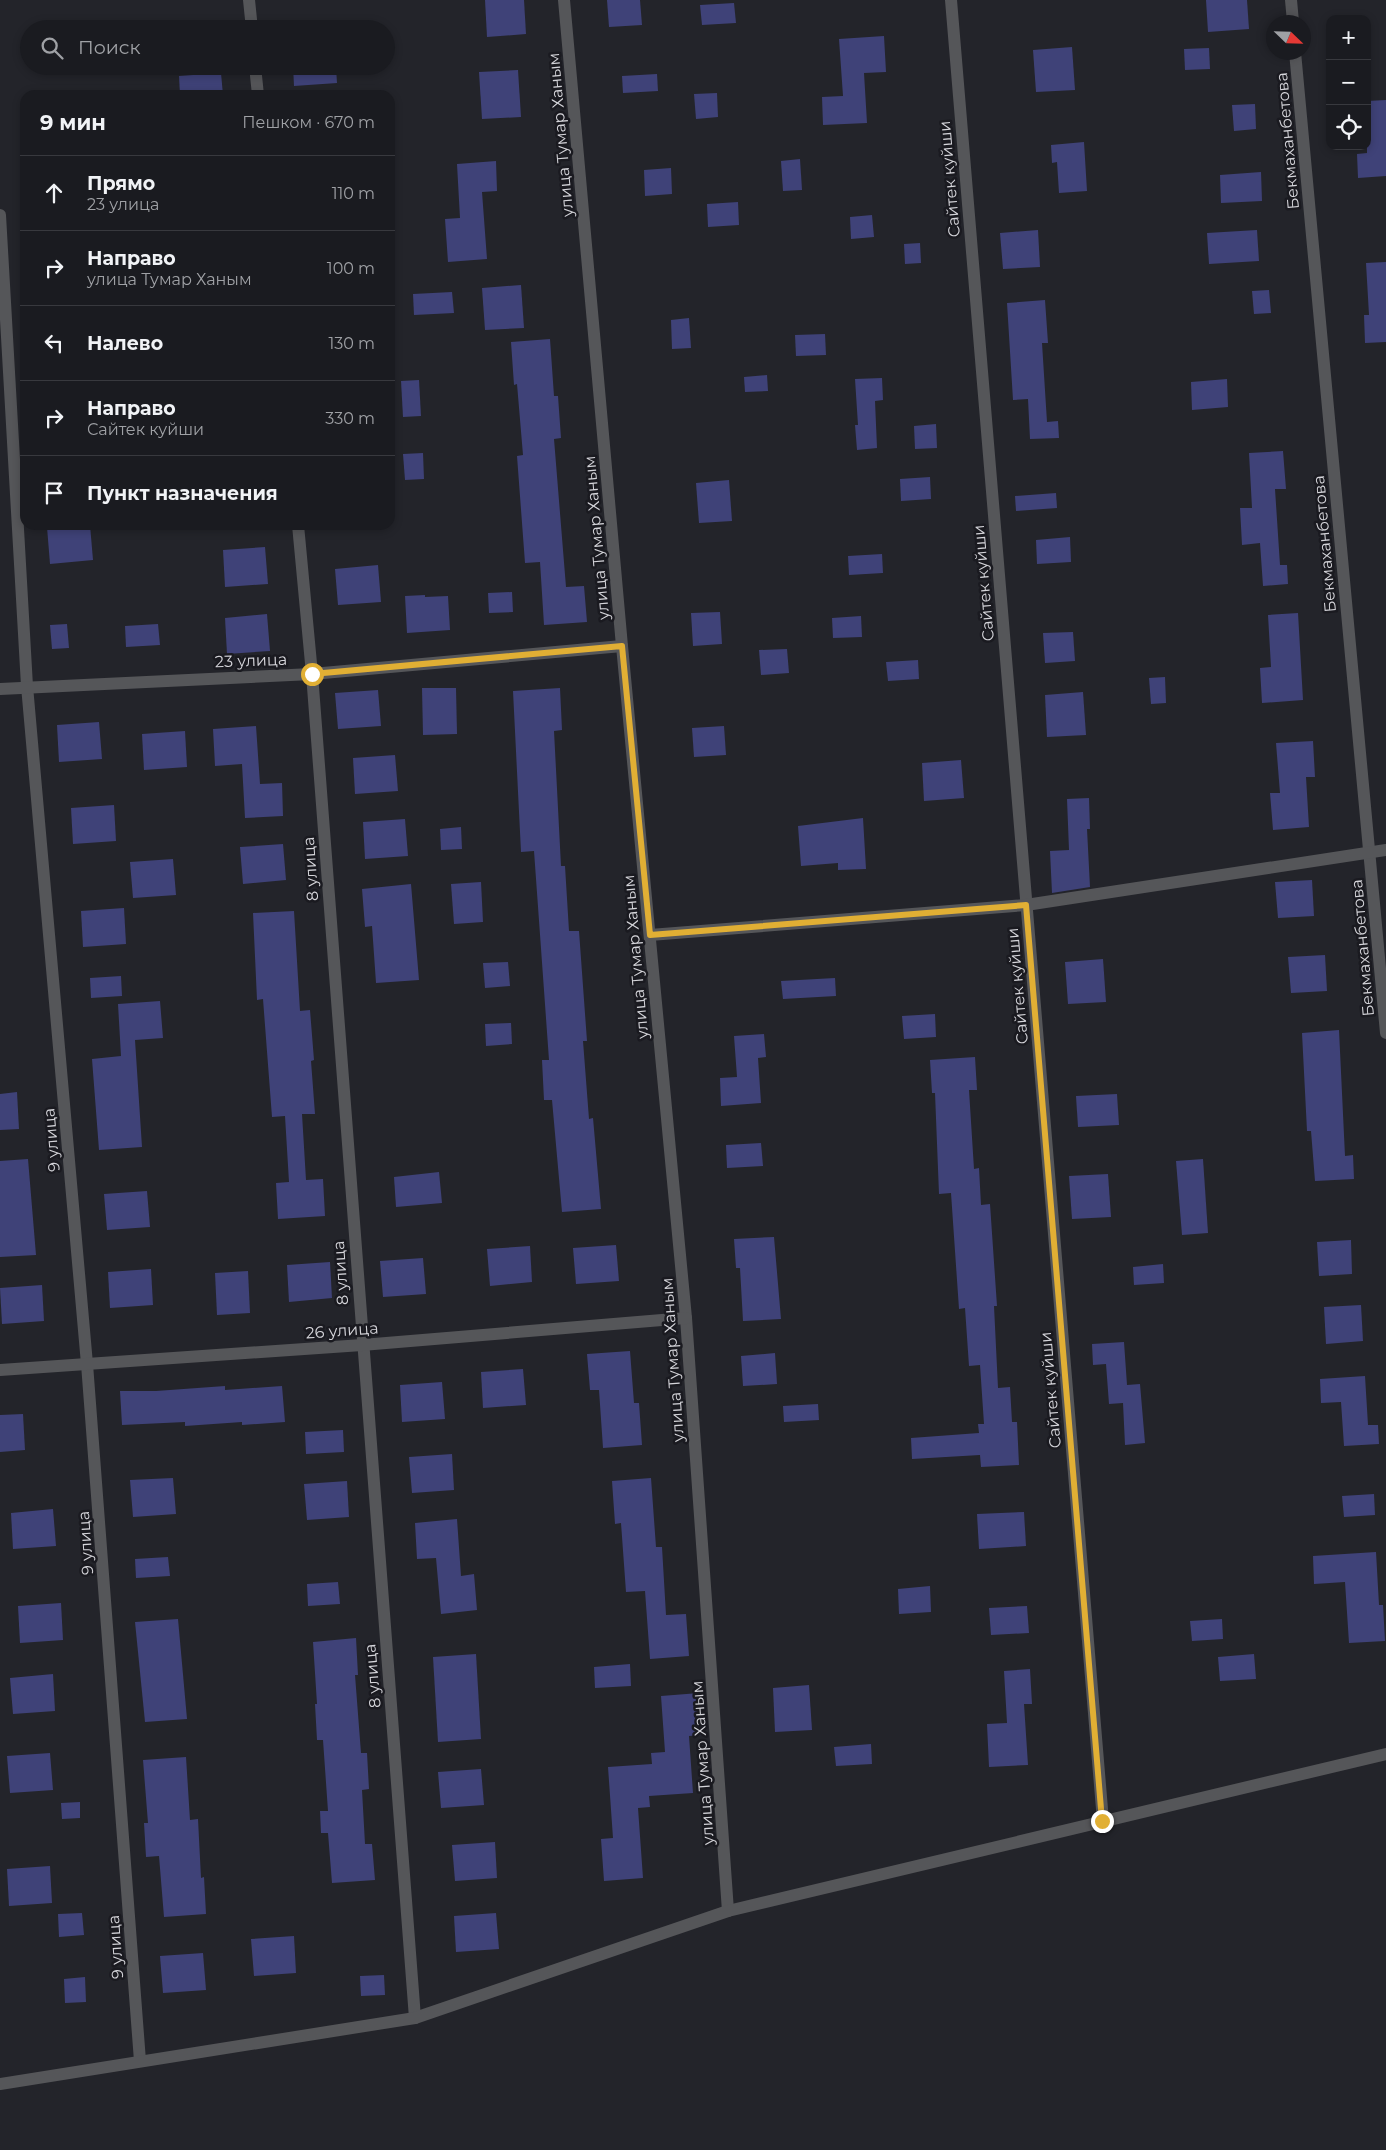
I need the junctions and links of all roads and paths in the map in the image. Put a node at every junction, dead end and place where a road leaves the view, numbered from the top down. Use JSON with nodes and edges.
{"nodes":[{"id":1,"x":249,"y":0,"type":"edge"},
{"id":2,"x":564,"y":0,"type":"edge"},
{"id":3,"x":951,"y":0,"type":"edge"},
{"id":4,"x":1290,"y":0,"type":"edge"},
{"id":5,"x":1292,"y":15,"type":"edge"},
{"id":6,"x":251,"y":20,"type":"edge"},
{"id":7,"x":1296,"y":60,"type":"edge"},
{"id":8,"x":256,"y":75,"type":"edge"},
{"id":9,"x":257,"y":90,"type":"edge"},
{"id":10,"x":0,"y":215,"type":"edge"},
{"id":11,"x":298,"y":530,"type":"edge"},
{"id":12,"x":622,"y":646,"type":"junction"},
{"id":13,"x":312,"y":674,"type":"junction"},
{"id":14,"x":27,"y":686,"type":"junction"},
{"id":15,"x":0,"y":689,"type":"edge"},
{"id":16,"x":1386,"y":850,"type":"edge"},
{"id":17,"x":1369,"y":852,"type":"junction"},
{"id":18,"x":1026,"y":905,"type":"junction"},
{"id":19,"x":650,"y":935,"type":"junction"},
{"id":20,"x":1386,"y":1033,"type":"edge"},
{"id":21,"x":686,"y":1318,"type":"junction"},
{"id":22,"x":362,"y":1346,"type":"junction"},
{"id":23,"x":87,"y":1364,"type":"junction"},
{"id":24,"x":0,"y":1370,"type":"edge"},
{"id":25,"x":1386,"y":1754,"type":"edge"},
{"id":26,"x":1102,"y":1821,"type":"junction"},
{"id":27,"x":728,"y":1911,"type":"junction"},
{"id":28,"x":415,"y":2018,"type":"junction"},
{"id":29,"x":140,"y":2061,"type":"junction"},
{"id":30,"x":0,"y":2084,"type":"edge"}],
"edges":[{"from":1,"to":6,"type":"street"},
{"from":2,"to":12,"type":"street","name":"улица Тумар Ханым"},
{"from":3,"to":18,"type":"street","name":"Сайтек куйши"},
{"from":4,"to":5,"type":"street"},
{"from":7,"to":17,"type":"street","name":"Бекмаханбетова"},
{"from":8,"to":9,"type":"street"},
{"from":10,"to":14,"type":"street","name":"9 улица"},
{"from":11,"to":13,"type":"street","name":"8 улица"},
{"from":12,"to":13,"type":"street","name":"23 улица"},
{"from":12,"to":19,"type":"street","name":"улица Тумар Ханым"},
{"from":13,"to":14,"type":"street","name":"23 улица"},
{"from":13,"to":22,"type":"street","name":"8 улица"},
{"from":14,"to":15,"type":"street","name":"23 улица"},
{"from":14,"to":23,"type":"street","name":"9 улица"},
{"from":16,"to":17,"type":"street"},
{"from":17,"to":18,"type":"street"},
{"from":17,"to":20,"type":"street","name":"Бекмаханбетова"},
{"from":18,"to":19,"type":"street"},
{"from":18,"to":26,"type":"street","name":"Сайтек куйши"},
{"from":19,"to":21,"type":"street","name":"улица Тумар Ханым"},
{"from":21,"to":22,"type":"street","name":"26 улица"},
{"from":21,"to":27,"type":"street","name":"улица Тумар Ханым"},
{"from":22,"to":23,"type":"street","name":"26 улица"},
{"from":22,"to":28,"type":"street","name":"8 улица"},
{"from":23,"to":24,"type":"street","name":"26 улица"},
{"from":23,"to":29,"type":"street","name":"9 улица"},
{"from":25,"to":26,"type":"street"},
{"from":26,"to":27,"type":"street"},
{"from":27,"to":28,"type":"street"},
{"from":28,"to":29,"type":"street"},
{"from":29,"to":30,"type":"street"}]}
